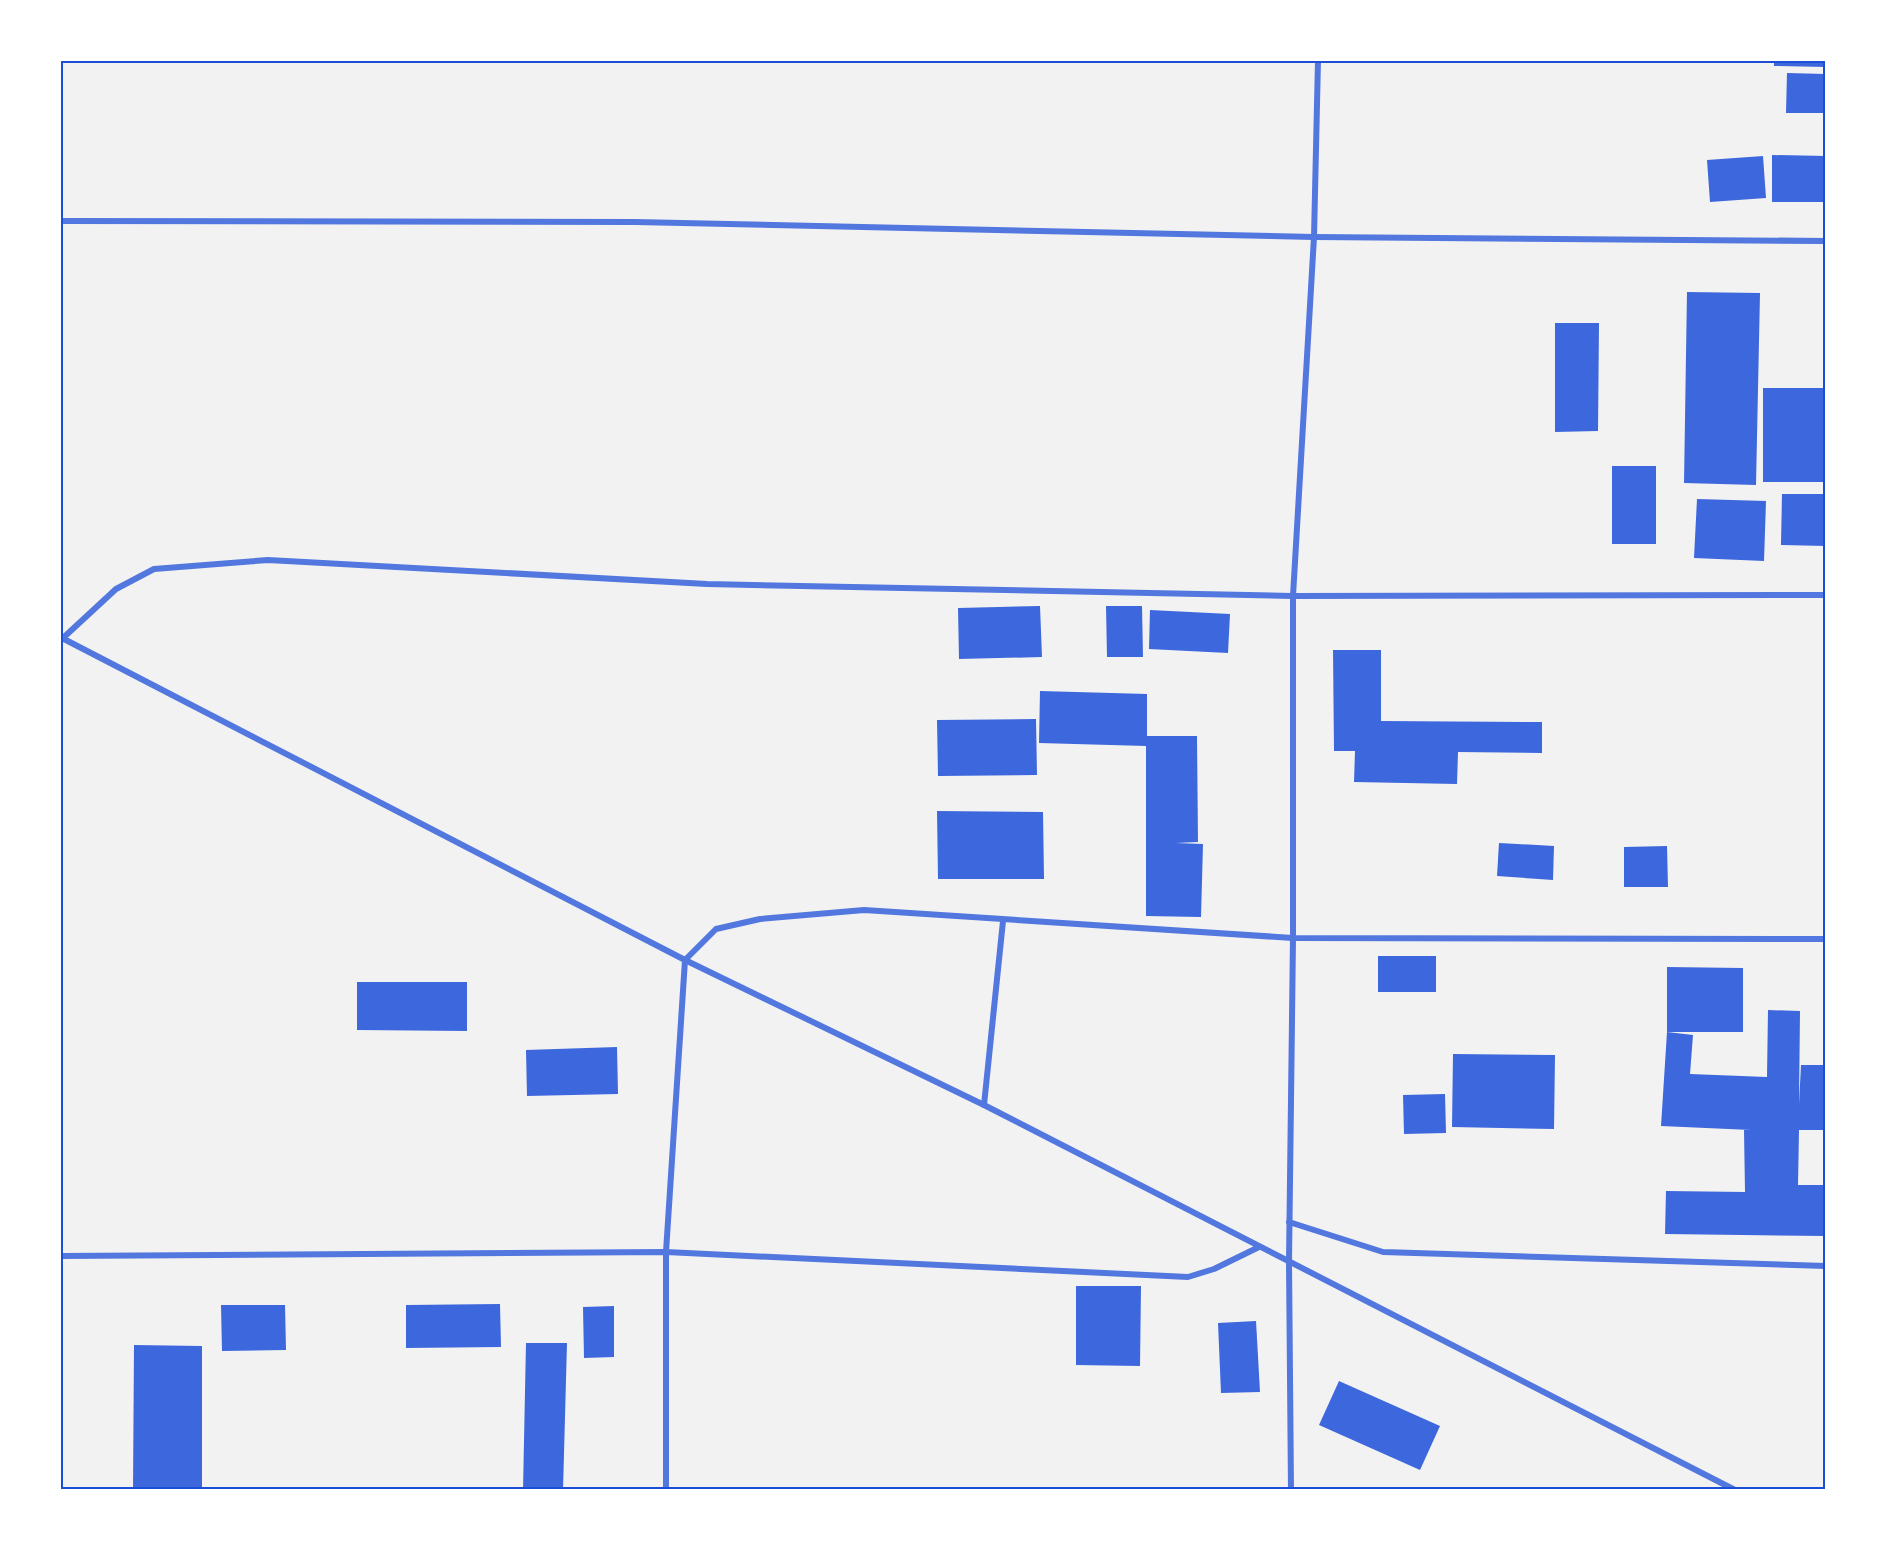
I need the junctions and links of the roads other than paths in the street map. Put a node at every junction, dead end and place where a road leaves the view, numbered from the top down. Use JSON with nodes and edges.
{"nodes":[{"id":1,"x":1318,"y":60,"type":"edge"},
{"id":2,"x":60,"y":221,"type":"edge"},
{"id":3,"x":1314,"y":237,"type":"junction"},
{"id":4,"x":1826,"y":241,"type":"edge"},
{"id":5,"x":1293,"y":596,"type":"junction"},
{"id":6,"x":1826,"y":596,"type":"edge"},
{"id":7,"x":62,"y":638,"type":"edge"},
{"id":8,"x":1003,"y":921,"type":"junction"},
{"id":9,"x":1293,"y":938,"type":"junction"},
{"id":10,"x":1826,"y":939,"type":"edge"},
{"id":11,"x":685,"y":960,"type":"junction"},
{"id":12,"x":984,"y":1105,"type":"junction"},
{"id":13,"x":1289,"y":1222,"type":"junction"},
{"id":14,"x":1259,"y":1247,"type":"junction"},
{"id":15,"x":666,"y":1252,"type":"junction"},
{"id":16,"x":60,"y":1256,"type":"edge"},
{"id":17,"x":1288,"y":1262,"type":"junction"},
{"id":18,"x":1826,"y":1266,"type":"edge"},
{"id":19,"x":666,"y":1490,"type":"edge"},
{"id":20,"x":1291,"y":1490,"type":"edge"},
{"id":21,"x":1735,"y":1490,"type":"edge"}],
"edges":[{"from":1,"to":3,"type":"street"},
{"from":2,"to":3,"type":"street"},
{"from":3,"to":4,"type":"street"},
{"from":3,"to":5,"type":"street"},
{"from":5,"to":6,"type":"street"},
{"from":5,"to":7,"type":"street"},
{"from":5,"to":9,"type":"street"},
{"from":7,"to":11,"type":"street"},
{"from":8,"to":9,"type":"street"},
{"from":8,"to":11,"type":"street"},
{"from":8,"to":12,"type":"street"},
{"from":9,"to":10,"type":"street"},
{"from":9,"to":13,"type":"street"},
{"from":11,"to":12,"type":"street"},
{"from":11,"to":15,"type":"street"},
{"from":12,"to":14,"type":"street"},
{"from":13,"to":17,"type":"street"},
{"from":13,"to":18,"type":"street"},
{"from":14,"to":15,"type":"street"},
{"from":14,"to":17,"type":"street"},
{"from":15,"to":16,"type":"street"},
{"from":15,"to":19,"type":"street"},
{"from":17,"to":20,"type":"street"},
{"from":17,"to":21,"type":"street"}]}
